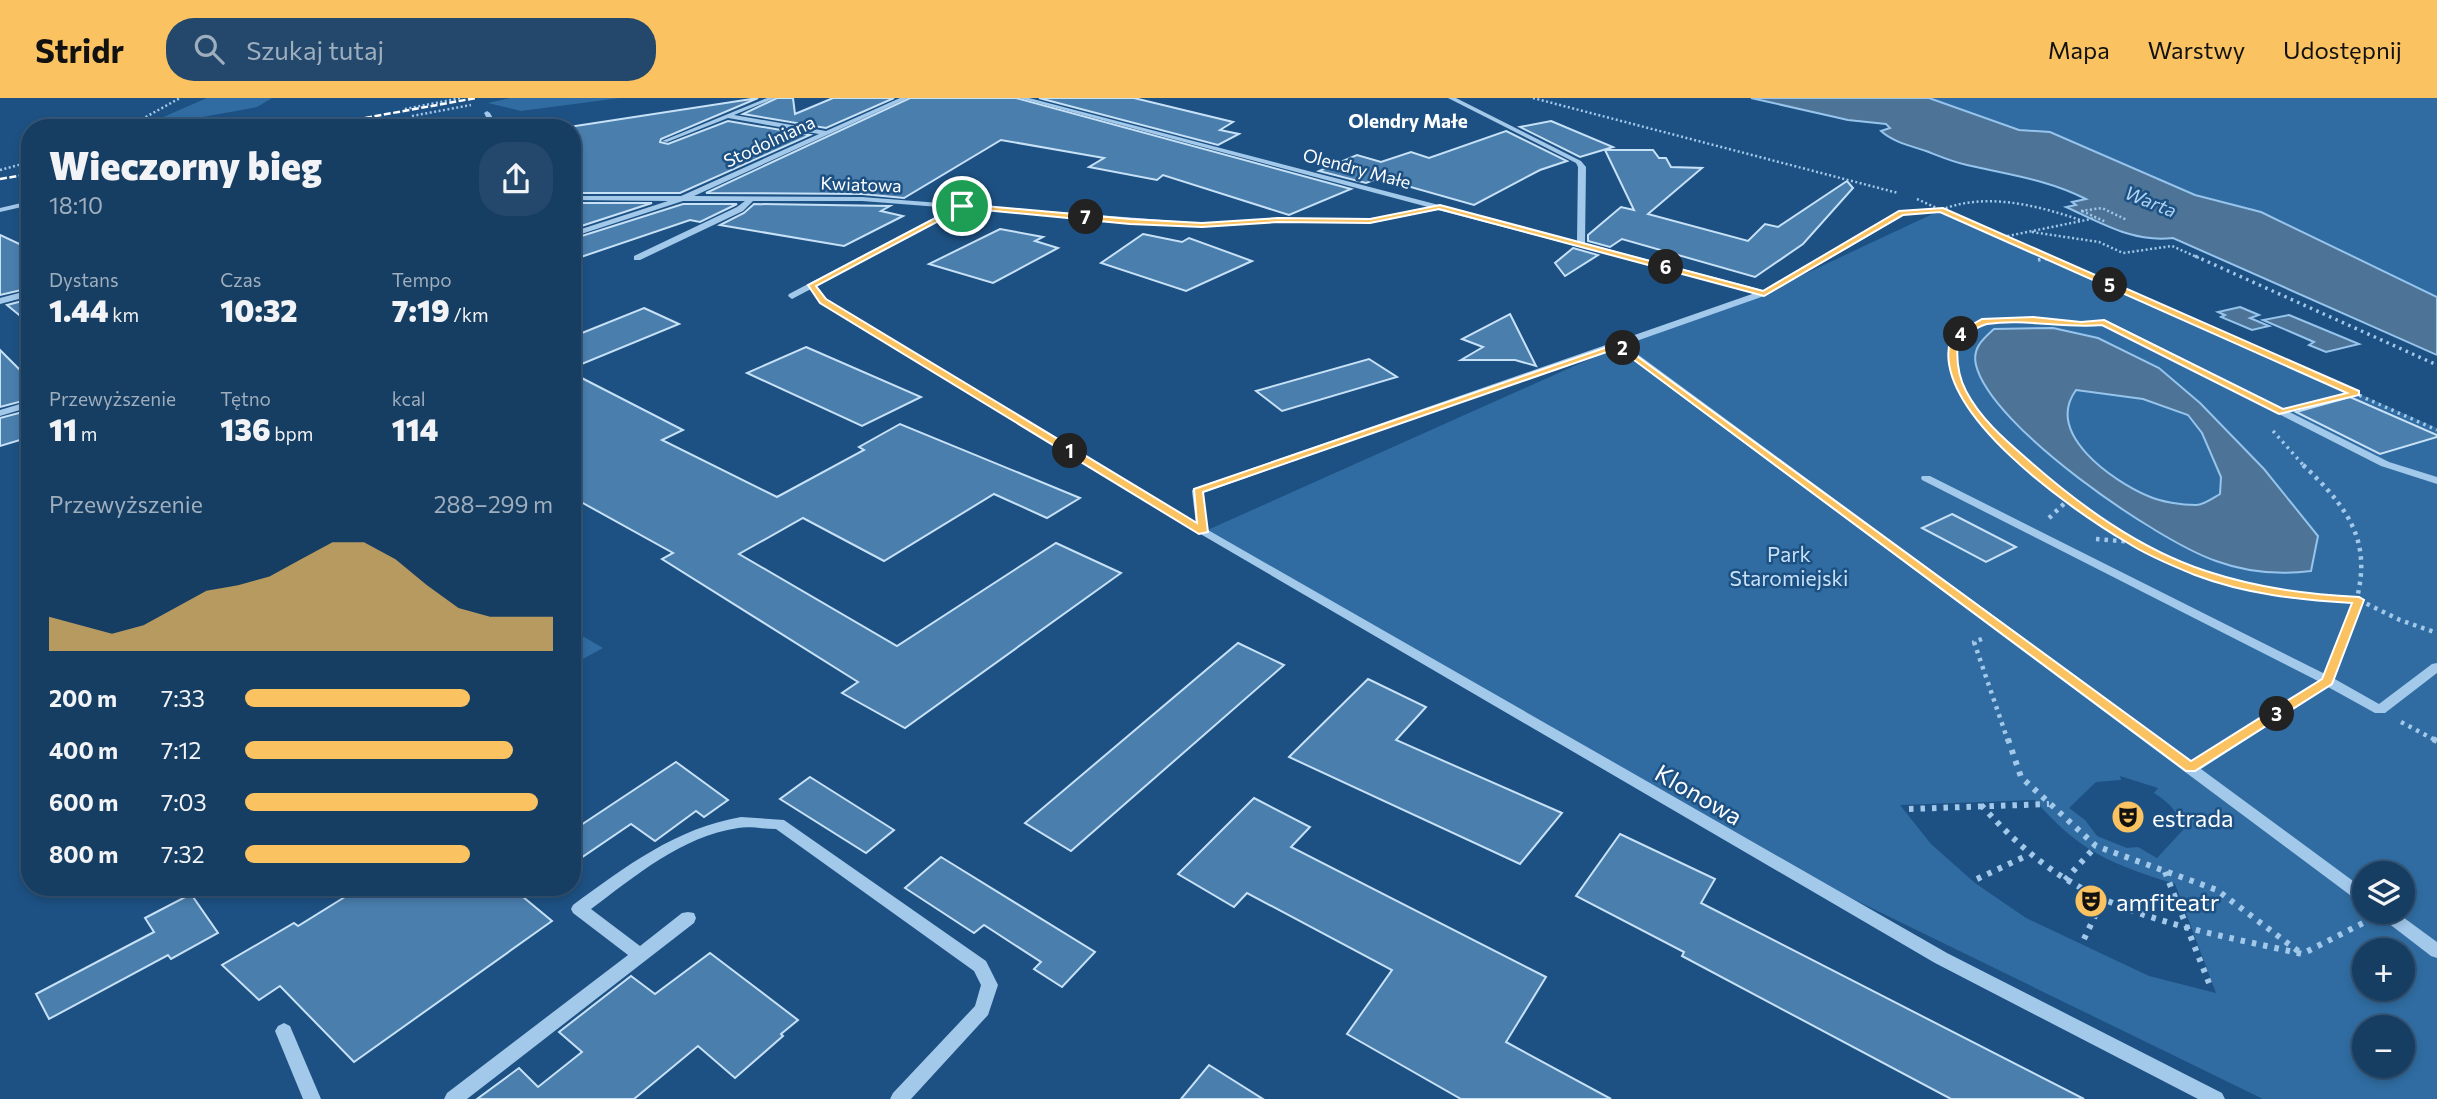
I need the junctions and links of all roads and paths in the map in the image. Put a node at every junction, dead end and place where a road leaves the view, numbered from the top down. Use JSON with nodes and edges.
{"nodes":[{"id":1,"x":180,"y":98,"type":"edge"},
{"id":2,"x":461,"y":98,"type":"edge"},
{"id":3,"x":772,"y":98,"type":"edge"},
{"id":4,"x":905,"y":98,"type":"edge"},
{"id":5,"x":1021,"y":98,"type":"edge"},
{"id":6,"x":1451,"y":98,"type":"edge"},
{"id":7,"x":1533,"y":98,"type":"edge"},
{"id":8,"x":474,"y":105,"type":"dead end"},
{"id":9,"x":405,"y":109,"type":"dead end"},
{"id":10,"x":487,"y":113,"type":"dead end"},
{"id":11,"x":412,"y":116,"type":"dead end"},
{"id":12,"x":727,"y":116,"type":"junction"},
{"id":13,"x":142,"y":119,"type":"edge"},
{"id":14,"x":490,"y":119,"type":"edge"},
{"id":15,"x":824,"y":133,"type":"junction"},
{"id":16,"x":665,"y":141,"type":"dead end"},
{"id":17,"x":21,"y":165,"type":"edge"},
{"id":18,"x":0,"y":171,"type":"edge"},
{"id":19,"x":5,"y":172,"type":"dead end"},
{"id":20,"x":1901,"y":194,"type":"dead end"},
{"id":21,"x":686,"y":197,"type":"junction"},
{"id":22,"x":581,"y":198,"type":"edge"},
{"id":23,"x":752,"y":198,"type":"junction"},
{"id":24,"x":1913,"y":198,"type":"dead end"},
{"id":25,"x":21,"y":205,"type":"edge"},
{"id":26,"x":962,"y":206,"type":"junction"},
{"id":27,"x":1440,"y":207,"type":"junction"},
{"id":28,"x":0,"y":210,"type":"edge"},
{"id":29,"x":1941,"y":210,"type":"junction"},
{"id":30,"x":1902,"y":213,"type":"joint"},
{"id":31,"x":2096,"y":218,"type":"junction"},
{"id":32,"x":2080,"y":220,"type":"junction"},
{"id":33,"x":2127,"y":220,"type":"dead end"},
{"id":34,"x":2106,"y":222,"type":"dead end"},
{"id":35,"x":581,"y":232,"type":"edge"},
{"id":36,"x":2032,"y":232,"type":"junction"},
{"id":37,"x":2002,"y":237,"type":"junction"},
{"id":38,"x":1581,"y":243,"type":"junction"},
{"id":39,"x":637,"y":258,"type":"dead end"},
{"id":40,"x":2050,"y":258,"type":"junction"},
{"id":41,"x":2038,"y":260,"type":"dead end"},
{"id":42,"x":812,"y":285,"type":"junction"},
{"id":43,"x":1764,"y":293,"type":"junction"},
{"id":44,"x":21,"y":295,"type":"edge"},
{"id":45,"x":792,"y":296,"type":"dead end"},
{"id":46,"x":0,"y":301,"type":"edge"},
{"id":47,"x":2104,"y":322,"type":"joint"},
{"id":48,"x":1619,"y":345,"type":"junction"},
{"id":49,"x":2437,"y":365,"type":"edge"},
{"id":50,"x":2356,"y":393,"type":"junction"},
{"id":51,"x":21,"y":407,"type":"edge"},
{"id":52,"x":2282,"y":412,"type":"junction"},
{"id":53,"x":0,"y":413,"type":"edge"},
{"id":54,"x":2437,"y":430,"type":"edge"},
{"id":55,"x":1926,"y":478,"type":"dead end"},
{"id":56,"x":2437,"y":481,"type":"edge"},
{"id":57,"x":1203,"y":532,"type":"junction"},
{"id":58,"x":2359,"y":600,"type":"junction"},
{"id":59,"x":2007,"y":632,"type":"junction"},
{"id":60,"x":2437,"y":632,"type":"edge"},
{"id":61,"x":2437,"y":667,"type":"edge"},
{"id":62,"x":2328,"y":681,"type":"junction"},
{"id":63,"x":2380,"y":710,"type":"junction"},
{"id":64,"x":2437,"y":741,"type":"edge"},
{"id":65,"x":2191,"y":768,"type":"junction"},
{"id":66,"x":2050,"y":804,"type":"junction"},
{"id":67,"x":1981,"y":806,"type":"junction"},
{"id":68,"x":1909,"y":809,"type":"dead end"},
{"id":69,"x":2096,"y":846,"type":"junction"},
{"id":70,"x":2028,"y":855,"type":"junction"},
{"id":71,"x":2165,"y":872,"type":"junction"},
{"id":72,"x":1977,"y":880,"type":"dead end"},
{"id":73,"x":2064,"y":880,"type":"junction"},
{"id":74,"x":2352,"y":888,"type":"edge"},
{"id":75,"x":2103,"y":899,"type":"junction"},
{"id":76,"x":688,"y":918,"type":"dead end"},
{"id":77,"x":2361,"y":924,"type":"edge"},
{"id":78,"x":2401,"y":924,"type":"edge"},
{"id":79,"x":2186,"y":925,"type":"junction"},
{"id":80,"x":2084,"y":939,"type":"dead end"},
{"id":81,"x":2437,"y":951,"type":"edge"},
{"id":82,"x":2302,"y":954,"type":"junction"},
{"id":83,"x":640,"y":955,"type":"junction"},
{"id":84,"x":2211,"y":988,"type":"dead end"},
{"id":85,"x":284,"y":1031,"type":"dead end"},
{"id":86,"x":312,"y":1099,"type":"edge"},
{"id":87,"x":453,"y":1099,"type":"edge"},
{"id":88,"x":899,"y":1099,"type":"edge"},
{"id":89,"x":2216,"y":1099,"type":"edge"}],
"edges":[{"from":1,"to":13,"type":"path"},
{"from":2,"to":9,"type":"path"},
{"from":3,"to":12,"type":"street"},
{"from":4,"to":15,"type":"street","name":"Stodolniana"},
{"from":5,"to":27,"type":"street","name":"Olendry Małe"},
{"from":6,"to":38,"type":"street"},
{"from":7,"to":20,"type":"path"},
{"from":8,"to":11,"type":"path"},
{"from":10,"to":14,"type":"street"},
{"from":12,"to":15,"type":"street"},
{"from":12,"to":16,"type":"street"},
{"from":15,"to":21,"type":"street","name":"Stodolniana"},
{"from":17,"to":18,"type":"path"},
{"from":18,"to":19,"type":"path"},
{"from":21,"to":22,"type":"street","name":"Kwiatowa"},
{"from":21,"to":23,"type":"street","name":"Kwiatowa"},
{"from":21,"to":35,"type":"street"},
{"from":23,"to":26,"type":"street","name":"Kwiatowa"},
{"from":23,"to":39,"type":"street"},
{"from":24,"to":29,"type":"path"},
{"from":25,"to":28,"type":"street"},
{"from":26,"to":27,"type":"street","name":"Kwiatowa"},
{"from":26,"to":42,"type":"street"},
{"from":27,"to":38,"type":"street","name":"Olendry Małe"},
{"from":29,"to":30,"type":"path"},
{"from":29,"to":32,"type":"path"},
{"from":29,"to":37,"type":"path"},
{"from":30,"to":43,"type":"street"},
{"from":31,"to":32,"type":"path"},
{"from":31,"to":33,"type":"path"},
{"from":31,"to":34,"type":"path"},
{"from":32,"to":36,"type":"path"},
{"from":36,"to":37,"type":"path"},
{"from":36,"to":49,"type":"path"},
{"from":37,"to":40,"type":"path"},
{"from":38,"to":43,"type":"street","name":"Olendry Małe"},
{"from":40,"to":41,"type":"path"},
{"from":40,"to":50,"type":"path"},
{"from":42,"to":45,"type":"street"},
{"from":42,"to":57,"type":"path"},
{"from":43,"to":48,"type":"street"},
{"from":44,"to":46,"type":"street"},
{"from":47,"to":52,"type":"street"},
{"from":47,"to":58,"type":"path"},
{"from":48,"to":57,"type":"street"},
{"from":48,"to":59,"type":"street"},
{"from":50,"to":52,"type":"path"},
{"from":50,"to":54,"type":"path"},
{"from":51,"to":53,"type":"street"},
{"from":52,"to":56,"type":"street"},
{"from":52,"to":58,"type":"path"},
{"from":55,"to":62,"type":"street"},
{"from":57,"to":89,"type":"street","name":"Klonowa"},
{"from":58,"to":60,"type":"path"},
{"from":58,"to":62,"type":"path"},
{"from":59,"to":65,"type":"street"},
{"from":59,"to":66,"type":"path"},
{"from":61,"to":63,"type":"street"},
{"from":62,"to":63,"type":"street"},
{"from":62,"to":65,"type":"street"},
{"from":63,"to":64,"type":"path"},
{"from":65,"to":74,"type":"street"},
{"from":66,"to":67,"type":"path"},
{"from":66,"to":69,"type":"path"},
{"from":67,"to":68,"type":"path"},
{"from":67,"to":70,"type":"path"},
{"from":69,"to":71,"type":"path"},
{"from":69,"to":73,"type":"path"},
{"from":70,"to":72,"type":"path"},
{"from":70,"to":73,"type":"path"},
{"from":71,"to":79,"type":"path"},
{"from":71,"to":82,"type":"path"},
{"from":73,"to":75,"type":"path"},
{"from":75,"to":79,"type":"path"},
{"from":75,"to":80,"type":"path"},
{"from":76,"to":83,"type":"street"},
{"from":77,"to":82,"type":"path"},
{"from":78,"to":81,"type":"street"},
{"from":79,"to":82,"type":"path"},
{"from":79,"to":84,"type":"path"},
{"from":83,"to":87,"type":"street"},
{"from":83,"to":88,"type":"street"},
{"from":85,"to":86,"type":"lane"}]}
